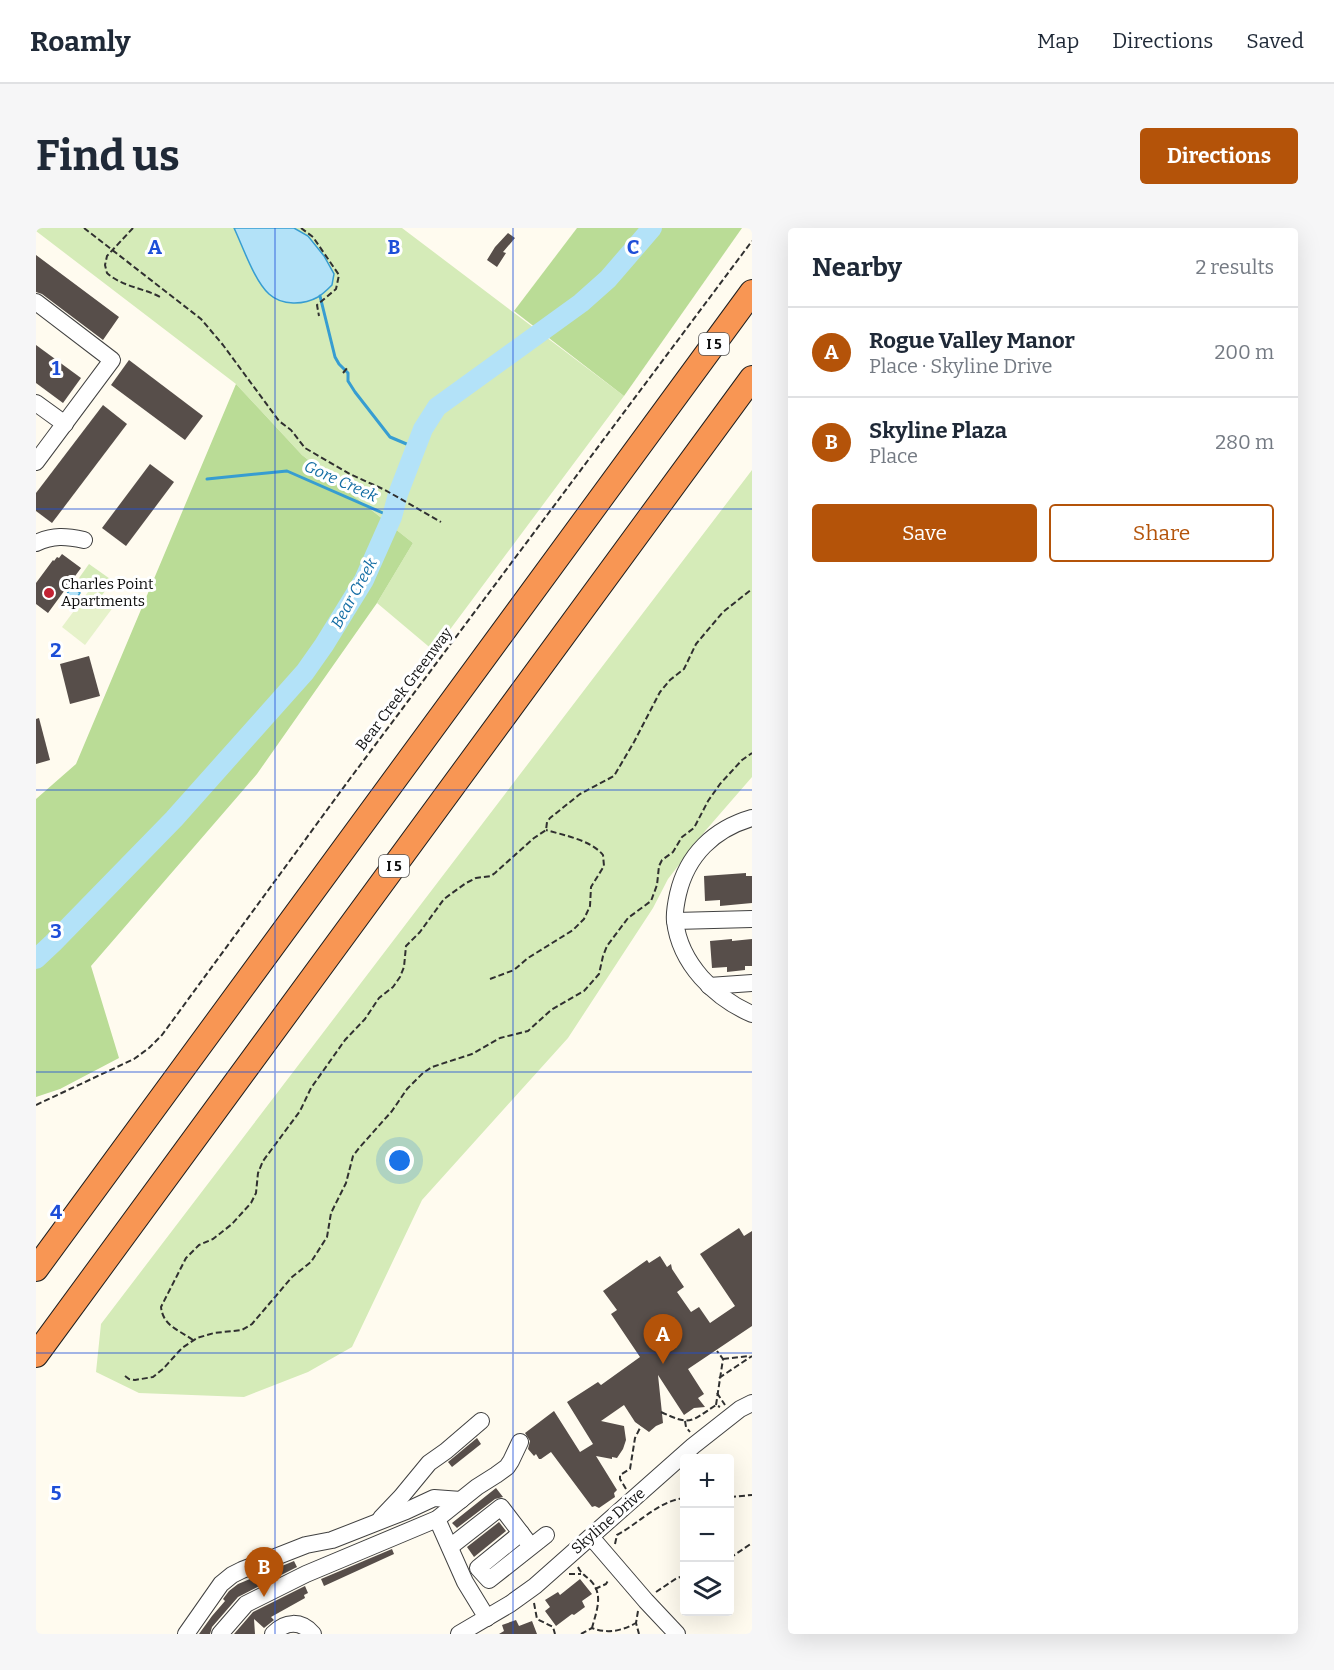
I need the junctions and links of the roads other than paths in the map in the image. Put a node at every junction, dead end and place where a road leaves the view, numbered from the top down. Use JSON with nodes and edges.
{"nodes":[{"id":1,"x":752,"y":274,"type":"edge"},
{"id":2,"x":752,"y":292,"type":"edge"},
{"id":3,"x":36,"y":302,"type":"edge"},
{"id":4,"x":752,"y":378,"type":"edge"},
{"id":5,"x":676,"y":395,"type":"junction"},
{"id":6,"x":36,"y":403,"type":"edge"},
{"id":7,"x":64,"y":424,"type":"junction"},
{"id":8,"x":36,"y":462,"type":"edge"},
{"id":9,"x":84,"y":540,"type":"dead end"},
{"id":10,"x":36,"y":543,"type":"edge"},
{"id":11,"x":752,"y":818,"type":"edge"},
{"id":12,"x":752,"y":919,"type":"edge"},
{"id":13,"x":675,"y":921,"type":"junction"},
{"id":14,"x":752,"y":983,"type":"edge"},
{"id":15,"x":709,"y":986,"type":"junction"},
{"id":16,"x":752,"y":1014,"type":"edge"},
{"id":17,"x":36,"y":1269,"type":"edge"},
{"id":18,"x":36,"y":1354,"type":"edge"},
{"id":19,"x":752,"y":1403,"type":"edge"},
{"id":20,"x":481,"y":1421,"type":"dead end"},
{"id":21,"x":520,"y":1442,"type":"dead end"},
{"id":22,"x":461,"y":1500,"type":"junction"},
{"id":23,"x":437,"y":1519,"type":"junction"},
{"id":24,"x":379,"y":1521,"type":"junction"},
{"id":25,"x":521,"y":1533,"type":"junction"},
{"id":26,"x":546,"y":1535,"type":"dead end"},
{"id":27,"x":591,"y":1537,"type":"junction"},
{"id":28,"x":450,"y":1546,"type":"junction"},
{"id":29,"x":532,"y":1547,"type":"junction"},
{"id":30,"x":487,"y":1617,"type":"junction"},
{"id":31,"x":186,"y":1634,"type":"edge"},
{"id":32,"x":219,"y":1634,"type":"edge"},
{"id":33,"x":273,"y":1634,"type":"edge"},
{"id":34,"x":313,"y":1634,"type":"edge"},
{"id":35,"x":459,"y":1634,"type":"edge"},
{"id":36,"x":678,"y":1634,"type":"edge"}],
"edges":[{"from":1,"to":5,"type":"highway"},
{"from":2,"to":5,"type":"highway","number":"I 5"},
{"from":3,"to":7,"type":"street"},
{"from":4,"to":18,"type":"highway","number":"I 5"},
{"from":5,"to":17,"type":"highway","number":"I 5"},
{"from":6,"to":7,"type":"street"},
{"from":7,"to":8,"type":"street"},
{"from":9,"to":10,"type":"street"},
{"from":11,"to":13,"type":"street"},
{"from":12,"to":13,"type":"street"},
{"from":13,"to":15,"type":"street"},
{"from":14,"to":15,"type":"street"},
{"from":15,"to":16,"type":"street"},
{"from":19,"to":27,"type":"street","name":"Skyline Drive"},
{"from":20,"to":24,"type":"street"},
{"from":21,"to":22,"type":"street"},
{"from":22,"to":23,"type":"street"},
{"from":22,"to":24,"type":"street"},
{"from":23,"to":28,"type":"street"},
{"from":23,"to":32,"type":"street"},
{"from":24,"to":31,"type":"street"},
{"from":25,"to":28,"type":"street"},
{"from":25,"to":29,"type":"street"},
{"from":25,"to":29,"type":"street"},
{"from":26,"to":29,"type":"street"},
{"from":27,"to":30,"type":"street","name":"Skyline Drive"},
{"from":27,"to":36,"type":"street"},
{"from":28,"to":30,"type":"street"},
{"from":30,"to":35,"type":"street","name":"Skyline Drive"},
{"from":33,"to":34,"type":"street"}]}
